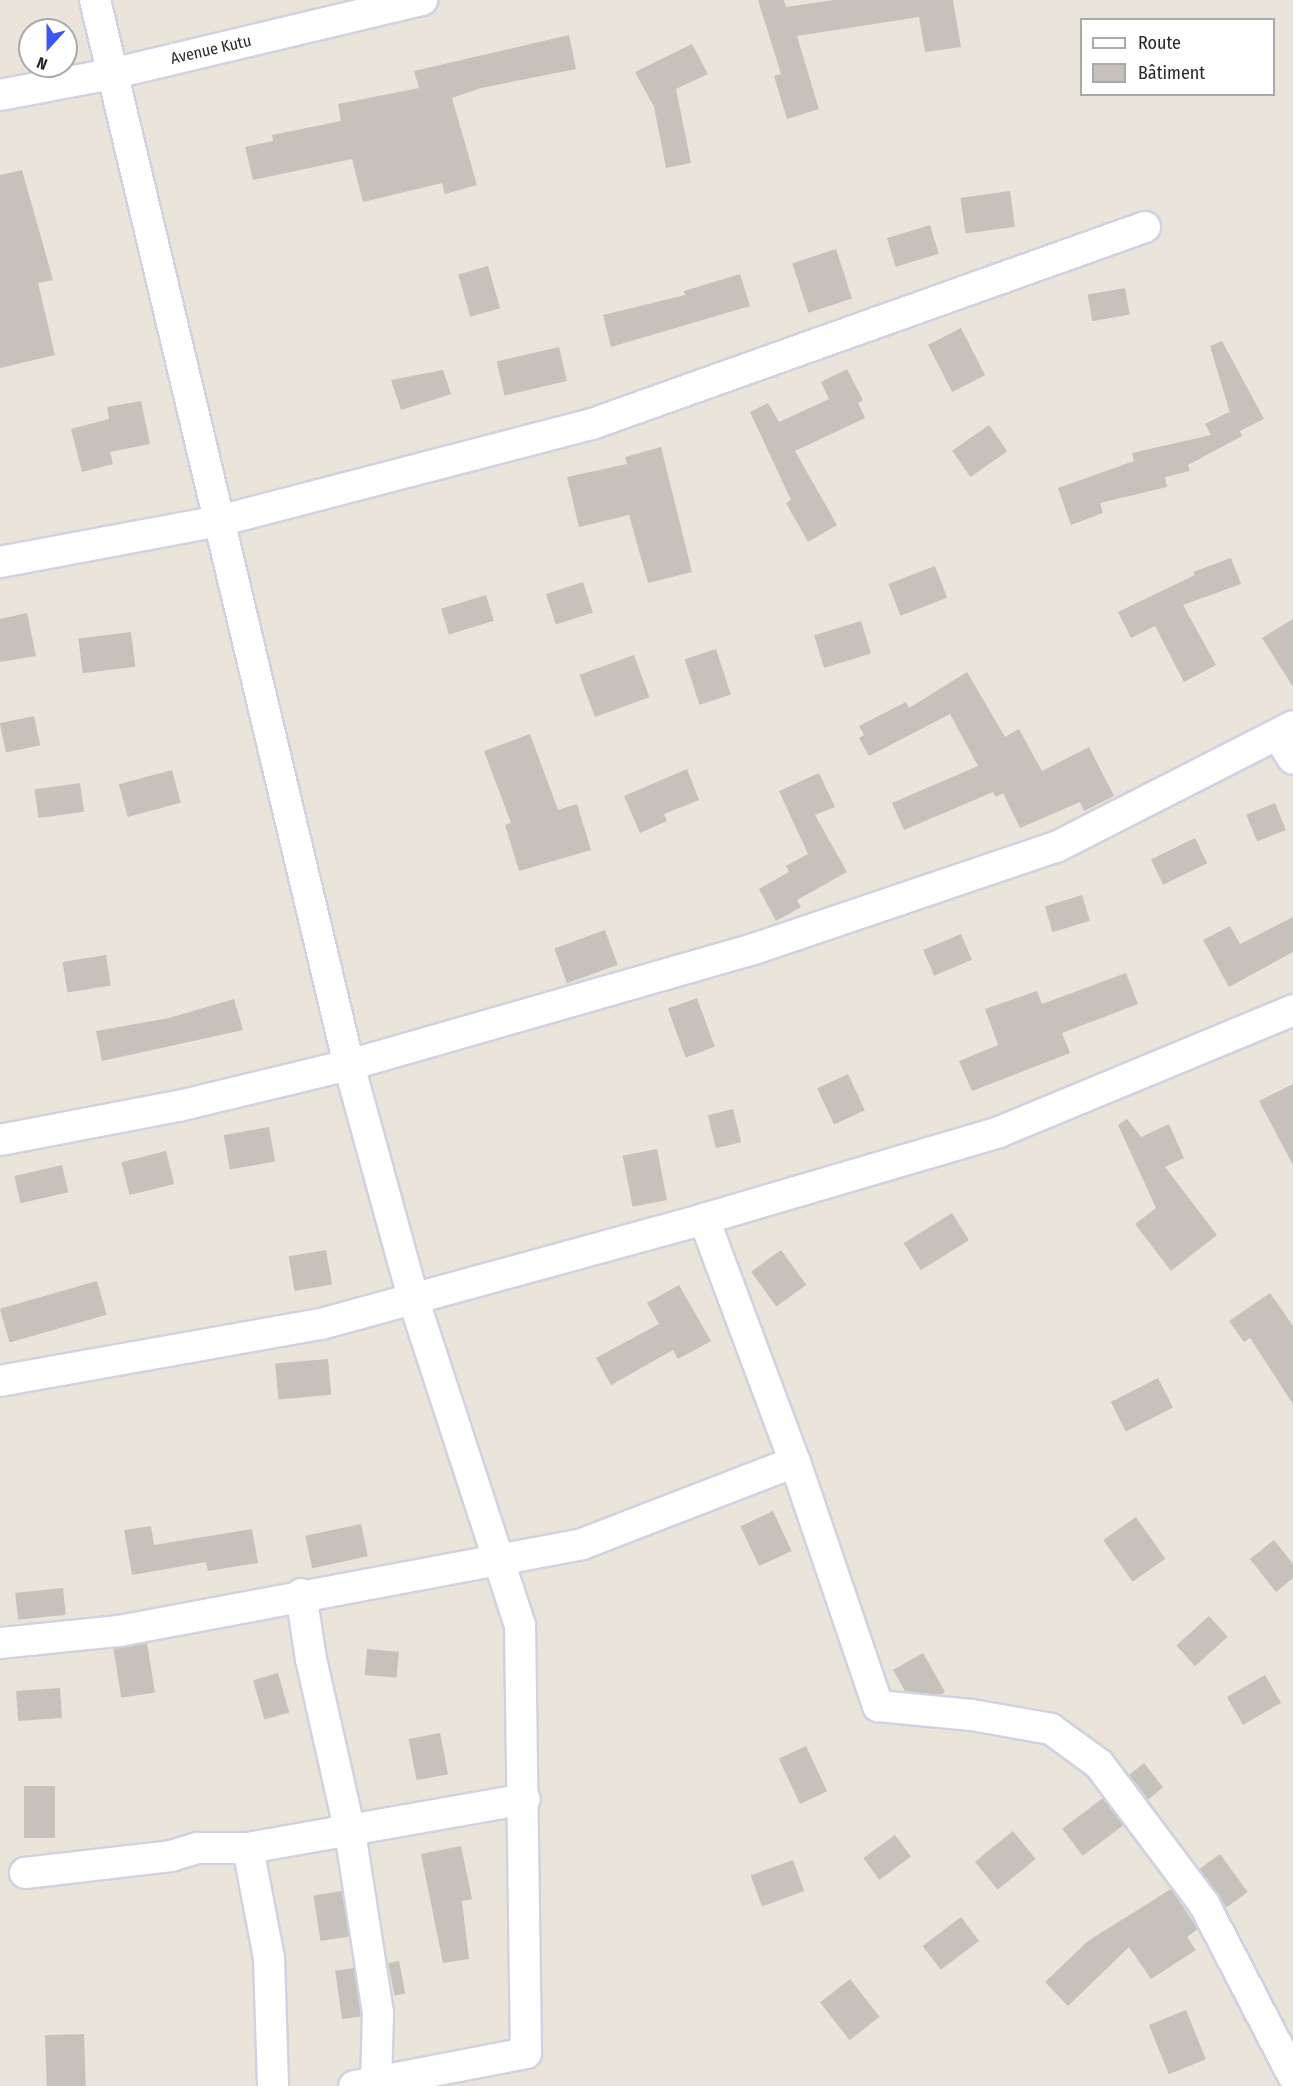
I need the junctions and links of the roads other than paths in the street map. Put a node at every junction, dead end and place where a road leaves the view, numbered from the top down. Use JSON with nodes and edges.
{"nodes":[{"id":1,"x":95,"y":0,"type":"edge"},
{"id":2,"x":422,"y":0,"type":"edge"},
{"id":3,"x":111,"y":74,"type":"junction"},
{"id":4,"x":0,"y":95,"type":"edge"},
{"id":5,"x":1145,"y":227,"type":"dead end"},
{"id":6,"x":219,"y":520,"type":"junction"},
{"id":7,"x":0,"y":562,"type":"edge"},
{"id":8,"x":1288,"y":740,"type":"edge"},
{"id":9,"x":1293,"y":1010,"type":"edge"},
{"id":10,"x":349,"y":1065,"type":"junction"},
{"id":11,"x":0,"y":1140,"type":"edge"},
{"id":12,"x":704,"y":1219,"type":"junction"},
{"id":13,"x":413,"y":1298,"type":"junction"},
{"id":14,"x":0,"y":1381,"type":"edge"},
{"id":15,"x":795,"y":1462,"type":"junction"},
{"id":16,"x":496,"y":1559,"type":"junction"},
{"id":17,"x":301,"y":1594,"type":"junction"},
{"id":18,"x":0,"y":1643,"type":"edge"},
{"id":19,"x":525,"y":1799,"type":"junction"},
{"id":20,"x":350,"y":1832,"type":"junction"},
{"id":21,"x":248,"y":1848,"type":"junction"},
{"id":22,"x":25,"y":1873,"type":"dead end"},
{"id":23,"x":1293,"y":2076,"type":"edge"},
{"id":24,"x":365,"y":2085,"type":"edge"},
{"id":25,"x":273,"y":2086,"type":"edge"}],
"edges":[{"from":1,"to":3,"type":"street"},
{"from":2,"to":3,"type":"street","name":"Avenue Kutu"},
{"from":3,"to":4,"type":"street","name":"Avenue Kutu"},
{"from":3,"to":6,"type":"street"},
{"from":5,"to":6,"type":"street"},
{"from":6,"to":7,"type":"street"},
{"from":6,"to":10,"type":"street"},
{"from":8,"to":10,"type":"street"},
{"from":9,"to":12,"type":"street"},
{"from":10,"to":11,"type":"street"},
{"from":10,"to":13,"type":"street"},
{"from":12,"to":13,"type":"street"},
{"from":12,"to":15,"type":"street"},
{"from":13,"to":14,"type":"street"},
{"from":13,"to":16,"type":"street"},
{"from":15,"to":16,"type":"street"},
{"from":15,"to":23,"type":"street"},
{"from":16,"to":17,"type":"street"},
{"from":16,"to":19,"type":"street"},
{"from":17,"to":18,"type":"street"},
{"from":17,"to":20,"type":"street"},
{"from":19,"to":20,"type":"street"},
{"from":19,"to":24,"type":"street"},
{"from":20,"to":21,"type":"street"},
{"from":20,"to":24,"type":"street"},
{"from":21,"to":22,"type":"street"},
{"from":21,"to":25,"type":"street"}]}
